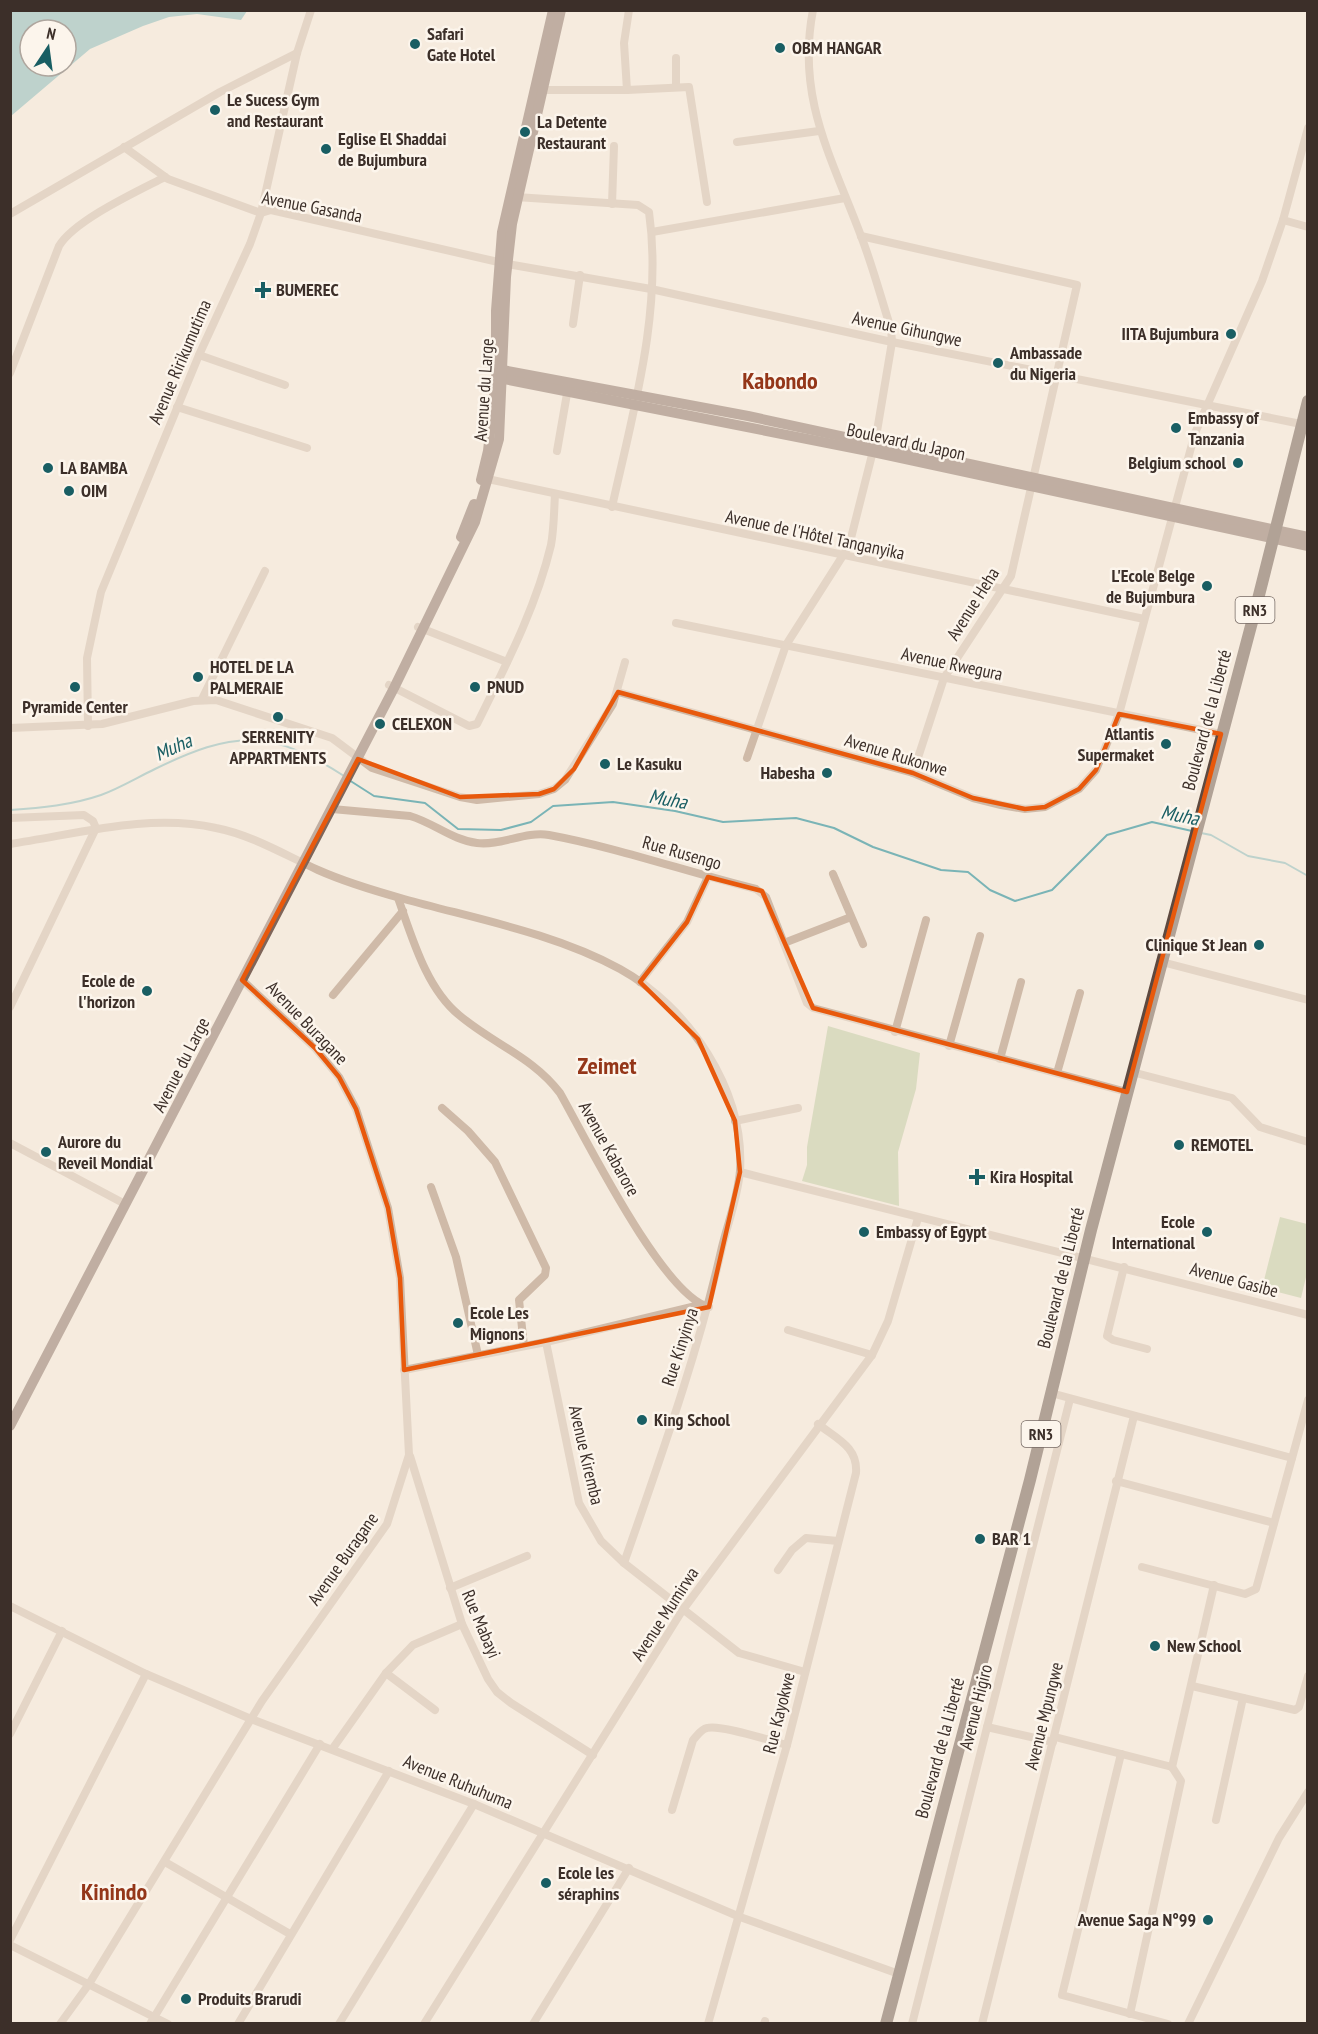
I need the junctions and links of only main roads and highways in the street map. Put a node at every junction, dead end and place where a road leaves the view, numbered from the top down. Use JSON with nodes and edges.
{"nodes":[{"id":1,"x":553,"y":10,"type":"edge"},
{"id":2,"x":561,"y":10,"type":"edge"},
{"id":3,"x":537,"y":90,"type":"junction"},
{"id":4,"x":500,"y":374,"type":"junction"},
{"id":5,"x":1308,"y":401,"type":"edge"},
{"id":6,"x":1275,"y":534,"type":"junction"},
{"id":7,"x":1308,"y":537,"type":"edge"},
{"id":8,"x":1308,"y":546,"type":"edge"},
{"id":9,"x":341,"y":786,"type":"junction"},
{"id":10,"x":312,"y":845,"type":"junction"},
{"id":11,"x":10,"y":1426,"type":"edge"},
{"id":12,"x":886,"y":2024,"type":"edge"}],
"edges":[{"from":1,"to":3,"type":"main road","name":"Avenue du Large"},
{"from":2,"to":3,"type":"main road","name":"Avenue du Large"},
{"from":3,"to":4,"type":"main road","name":"Avenue du Large"},
{"from":4,"to":6,"type":"main road","name":"Boulevard du Japon"},
{"from":4,"to":9,"type":"main road","name":"Avenue du Large"},
{"from":5,"to":6,"type":"highway","name":"Boulevard de la Liberté","number":"RN3"},
{"from":6,"to":7,"type":"main road","name":"Boulevard du Japon"},
{"from":6,"to":8,"type":"main road","name":"Boulevard du Japon"},
{"from":6,"to":12,"type":"highway","name":"Boulevard de la Liberté","number":"RN3"},
{"from":9,"to":10,"type":"main road","name":"Avenue du Large"},
{"from":9,"to":10,"type":"main road","name":"Avenue du Large"},
{"from":10,"to":11,"type":"main road","name":"Avenue du Large"}]}
